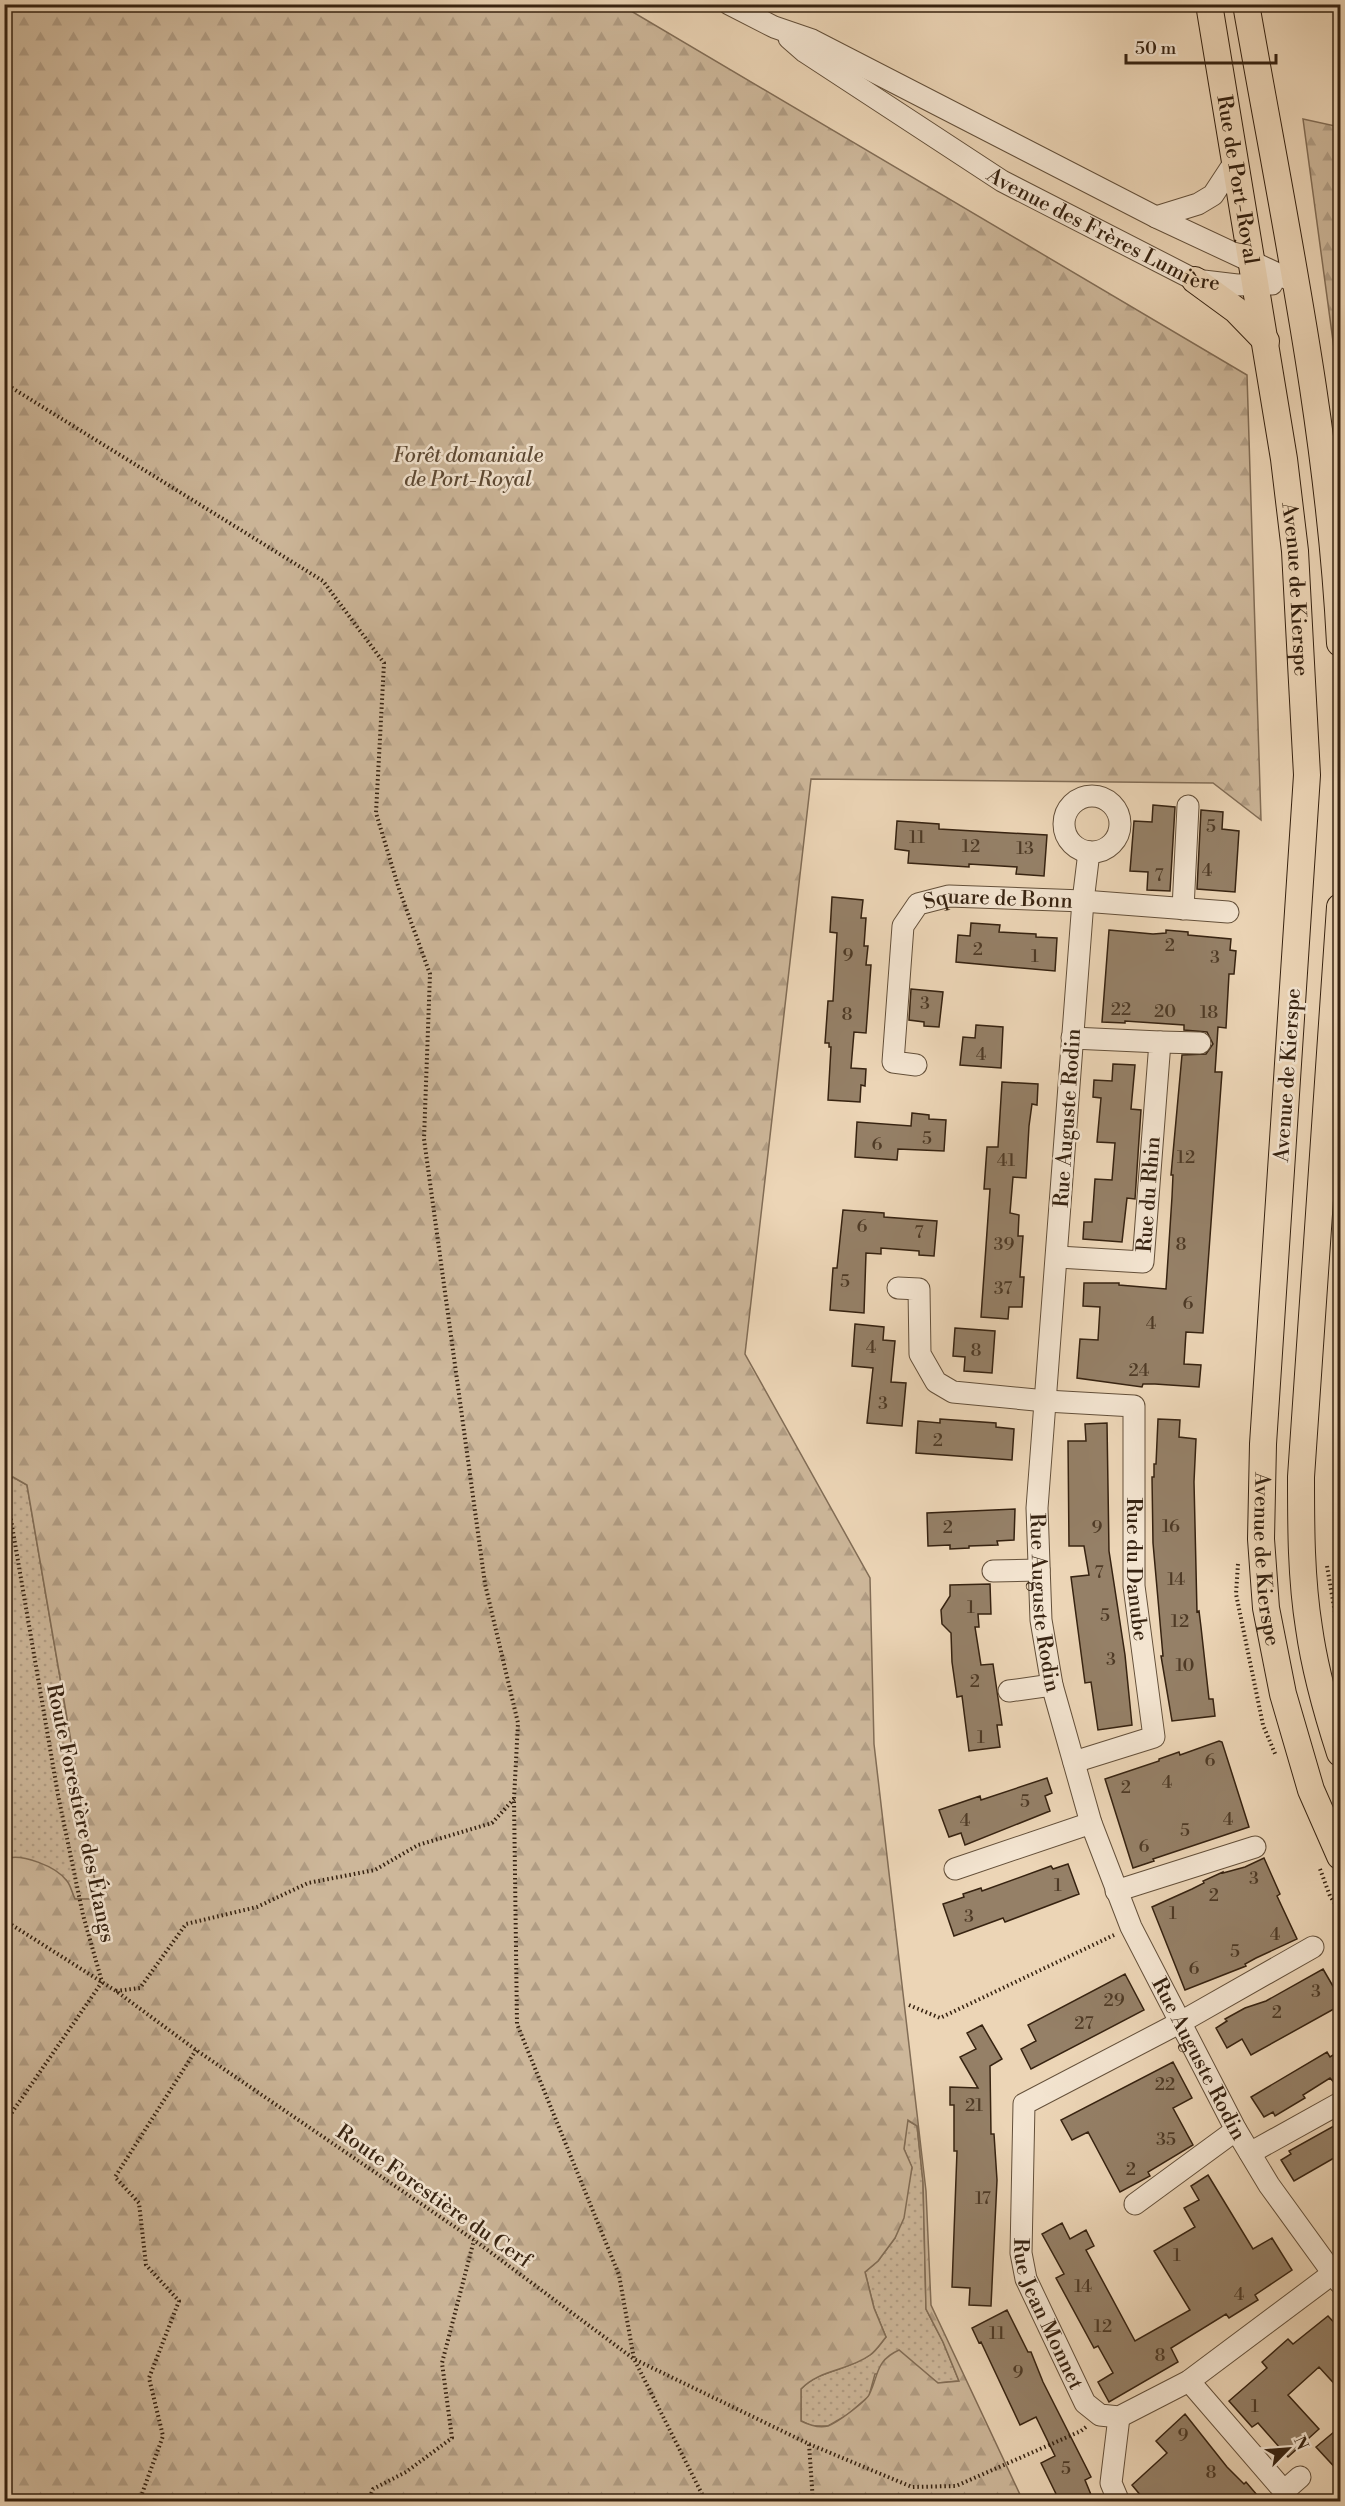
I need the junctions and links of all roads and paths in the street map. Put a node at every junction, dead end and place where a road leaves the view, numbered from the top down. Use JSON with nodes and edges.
{"nodes":[{"id":1,"x":729,"y":4,"type":"edge"},
{"id":2,"x":1209,"y":4,"type":"edge"},
{"id":3,"x":1246,"y":4,"type":"edge"},
{"id":4,"x":774,"y":27,"type":"junction"},
{"id":5,"x":1236,"y":160,"type":"junction"},
{"id":6,"x":1156,"y":217,"type":"junction"},
{"id":7,"x":1255,"y":274,"type":"junction"},
{"id":8,"x":1195,"y":280,"type":"junction"},
{"id":9,"x":1295,"y":282,"type":"junction"},
{"id":10,"x":1266,"y":341,"type":"junction"},
{"id":11,"x":4,"y":383,"type":"edge"},
{"id":12,"x":1341,"y":643,"type":"edge"},
{"id":13,"x":1188,"y":806,"type":"dead end"},
{"id":14,"x":1089,"y":852,"type":"dead end"},
{"id":15,"x":1083,"y":901,"type":"junction"},
{"id":16,"x":1341,"y":907,"type":"edge"},
{"id":17,"x":1183,"y":909,"type":"junction"},
{"id":18,"x":1228,"y":912,"type":"dead end"},
{"id":19,"x":1072,"y":1038,"type":"junction"},
{"id":20,"x":1160,"y":1042,"type":"junction"},
{"id":21,"x":1200,"y":1043,"type":"dead end"},
{"id":22,"x":916,"y":1065,"type":"dead end"},
{"id":23,"x":1058,"y":1257,"type":"junction"},
{"id":24,"x":898,"y":1288,"type":"dead end"},
{"id":25,"x":1046,"y":1401,"type":"junction"},
{"id":26,"x":4,"y":1479,"type":"edge"},
{"id":27,"x":1325,"y":1556,"type":"dead end"},
{"id":28,"x":1039,"y":1570,"type":"junction"},
{"id":29,"x":993,"y":1571,"type":"dead end"},
{"id":30,"x":1341,"y":1642,"type":"edge"},
{"id":31,"x":1052,"y":1684,"type":"junction"},
{"id":32,"x":1009,"y":1691,"type":"dead end"},
{"id":33,"x":1341,"y":1753,"type":"edge"},
{"id":34,"x":1074,"y":1762,"type":"junction"},
{"id":35,"x":514,"y":1798,"type":"junction"},
{"id":36,"x":1091,"y":1823,"type":"junction"},
{"id":37,"x":1255,"y":1847,"type":"dead end"},
{"id":38,"x":1341,"y":1856,"type":"edge"},
{"id":39,"x":955,"y":1869,"type":"dead end"},
{"id":40,"x":1116,"y":1891,"type":"junction"},
{"id":41,"x":4,"y":1920,"type":"edge"},
{"id":42,"x":1131,"y":1927,"type":"junction"},
{"id":43,"x":1313,"y":1947,"type":"dead end"},
{"id":44,"x":102,"y":1982,"type":"junction"},
{"id":45,"x":116,"y":1991,"type":"junction"},
{"id":46,"x":909,"y":2005,"type":"dead end"},
{"id":47,"x":1181,"y":2022,"type":"junction"},
{"id":48,"x":196,"y":2050,"type":"junction"},
{"id":49,"x":1341,"y":2103,"type":"edge"},
{"id":50,"x":4,"y":2124,"type":"edge"},
{"id":51,"x":1236,"y":2130,"type":"junction"},
{"id":52,"x":1250,"y":2153,"type":"junction"},
{"id":53,"x":1135,"y":2204,"type":"dead end"},
{"id":54,"x":474,"y":2240,"type":"junction"},
{"id":55,"x":1338,"y":2275,"type":"edge"},
{"id":56,"x":634,"y":2359,"type":"junction"},
{"id":57,"x":1189,"y":2381,"type":"junction"},
{"id":58,"x":1110,"y":2416,"type":"junction"},
{"id":59,"x":809,"y":2444,"type":"junction"},
{"id":60,"x":1300,"y":2476,"type":"dead end"},
{"id":61,"x":139,"y":2502,"type":"edge"},
{"id":62,"x":368,"y":2502,"type":"edge"},
{"id":63,"x":706,"y":2502,"type":"edge"},
{"id":64,"x":813,"y":2502,"type":"edge"},
{"id":65,"x":1119,"y":2502,"type":"edge"}],
"edges":[{"from":1,"to":4,"type":"street","name":"Avenue des Frères Lumière"},
{"from":2,"to":5,"type":"main road","name":"Rue de Port-Royal"},
{"from":3,"to":9,"type":"main road","name":"Rue de Port-Royal"},
{"from":4,"to":6,"type":"street","name":"Avenue des Frères Lumière"},
{"from":4,"to":8,"type":"street","name":"Avenue des Frères Lumière"},
{"from":5,"to":6,"type":"street"},
{"from":5,"to":7,"type":"main road","name":"Rue de Port-Royal"},
{"from":6,"to":7,"type":"street","name":"Avenue des Frères Lumière"},
{"from":7,"to":8,"type":"street","name":"Avenue des Frères Lumière"},
{"from":7,"to":9,"type":"street","name":"Avenue des Frères Lumière"},
{"from":7,"to":10,"type":"main road","name":"Avenue de Kierspe"},
{"from":8,"to":10,"type":"main road"},
{"from":9,"to":12,"type":"main road","name":"Avenue de Kierspe"},
{"from":10,"to":38,"type":"main road","name":"Avenue de Kierspe"},
{"from":11,"to":35,"type":"path"},
{"from":13,"to":17,"type":"street"},
{"from":14,"to":15,"type":"street","name":"Rue Auguste Rodin"},
{"from":15,"to":17,"type":"street"},
{"from":15,"to":19,"type":"street","name":"Rue Auguste Rodin"},
{"from":15,"to":22,"type":"street","name":"Square de Bonn"},
{"from":16,"to":33,"type":"main road","name":"Avenue de Kierspe"},
{"from":17,"to":18,"type":"street"},
{"from":19,"to":20,"type":"street"},
{"from":19,"to":23,"type":"street","name":"Rue Auguste Rodin"},
{"from":20,"to":21,"type":"street"},
{"from":20,"to":23,"type":"street","name":"Rue du Rhin"},
{"from":23,"to":25,"type":"street","name":"Rue Auguste Rodin"},
{"from":24,"to":25,"type":"street"},
{"from":25,"to":28,"type":"street","name":"Rue Auguste Rodin"},
{"from":25,"to":34,"type":"street","name":"Rue du Danube"},
{"from":26,"to":44,"type":"path","name":"Route Forestière des Étangs"},
{"from":27,"to":30,"type":"path"},
{"from":28,"to":29,"type":"street"},
{"from":28,"to":31,"type":"street","name":"Rue Auguste Rodin"},
{"from":31,"to":32,"type":"street"},
{"from":31,"to":34,"type":"street","name":"Rue Auguste Rodin"},
{"from":34,"to":36,"type":"street","name":"Rue Auguste Rodin"},
{"from":35,"to":45,"type":"path"},
{"from":35,"to":56,"type":"path"},
{"from":36,"to":39,"type":"street"},
{"from":36,"to":40,"type":"street","name":"Rue Auguste Rodin"},
{"from":37,"to":40,"type":"street"},
{"from":40,"to":42,"type":"street","name":"Rue Auguste Rodin"},
{"from":41,"to":44,"type":"path","name":"Route Forestière du Cerf"},
{"from":42,"to":46,"type":"path"},
{"from":42,"to":47,"type":"street","name":"Rue Auguste Rodin"},
{"from":43,"to":47,"type":"street"},
{"from":44,"to":45,"type":"path","name":"Route Forestière du Cerf"},
{"from":44,"to":50,"type":"path"},
{"from":45,"to":48,"type":"path","name":"Route Forestière du Cerf"},
{"from":47,"to":51,"type":"street","name":"Rue Auguste Rodin"},
{"from":47,"to":58,"type":"street","name":"Rue Jean Monnet"},
{"from":48,"to":54,"type":"path","name":"Route Forestière du Cerf"},
{"from":48,"to":61,"type":"path"},
{"from":49,"to":52,"type":"street"},
{"from":51,"to":52,"type":"street","name":"Rue Auguste Rodin"},
{"from":51,"to":53,"type":"street"},
{"from":52,"to":55,"type":"street","name":"Rue Auguste Rodin"},
{"from":54,"to":56,"type":"path","name":"Route Forestière du Cerf"},
{"from":54,"to":62,"type":"path"},
{"from":55,"to":57,"type":"street"},
{"from":56,"to":59,"type":"path","name":"Route Forestière du Cerf"},
{"from":56,"to":63,"type":"path"},
{"from":57,"to":58,"type":"street"},
{"from":57,"to":60,"type":"street"},
{"from":58,"to":59,"type":"path","name":"Route Forestière du Cerf"},
{"from":58,"to":65,"type":"street"},
{"from":59,"to":64,"type":"path"}]}
